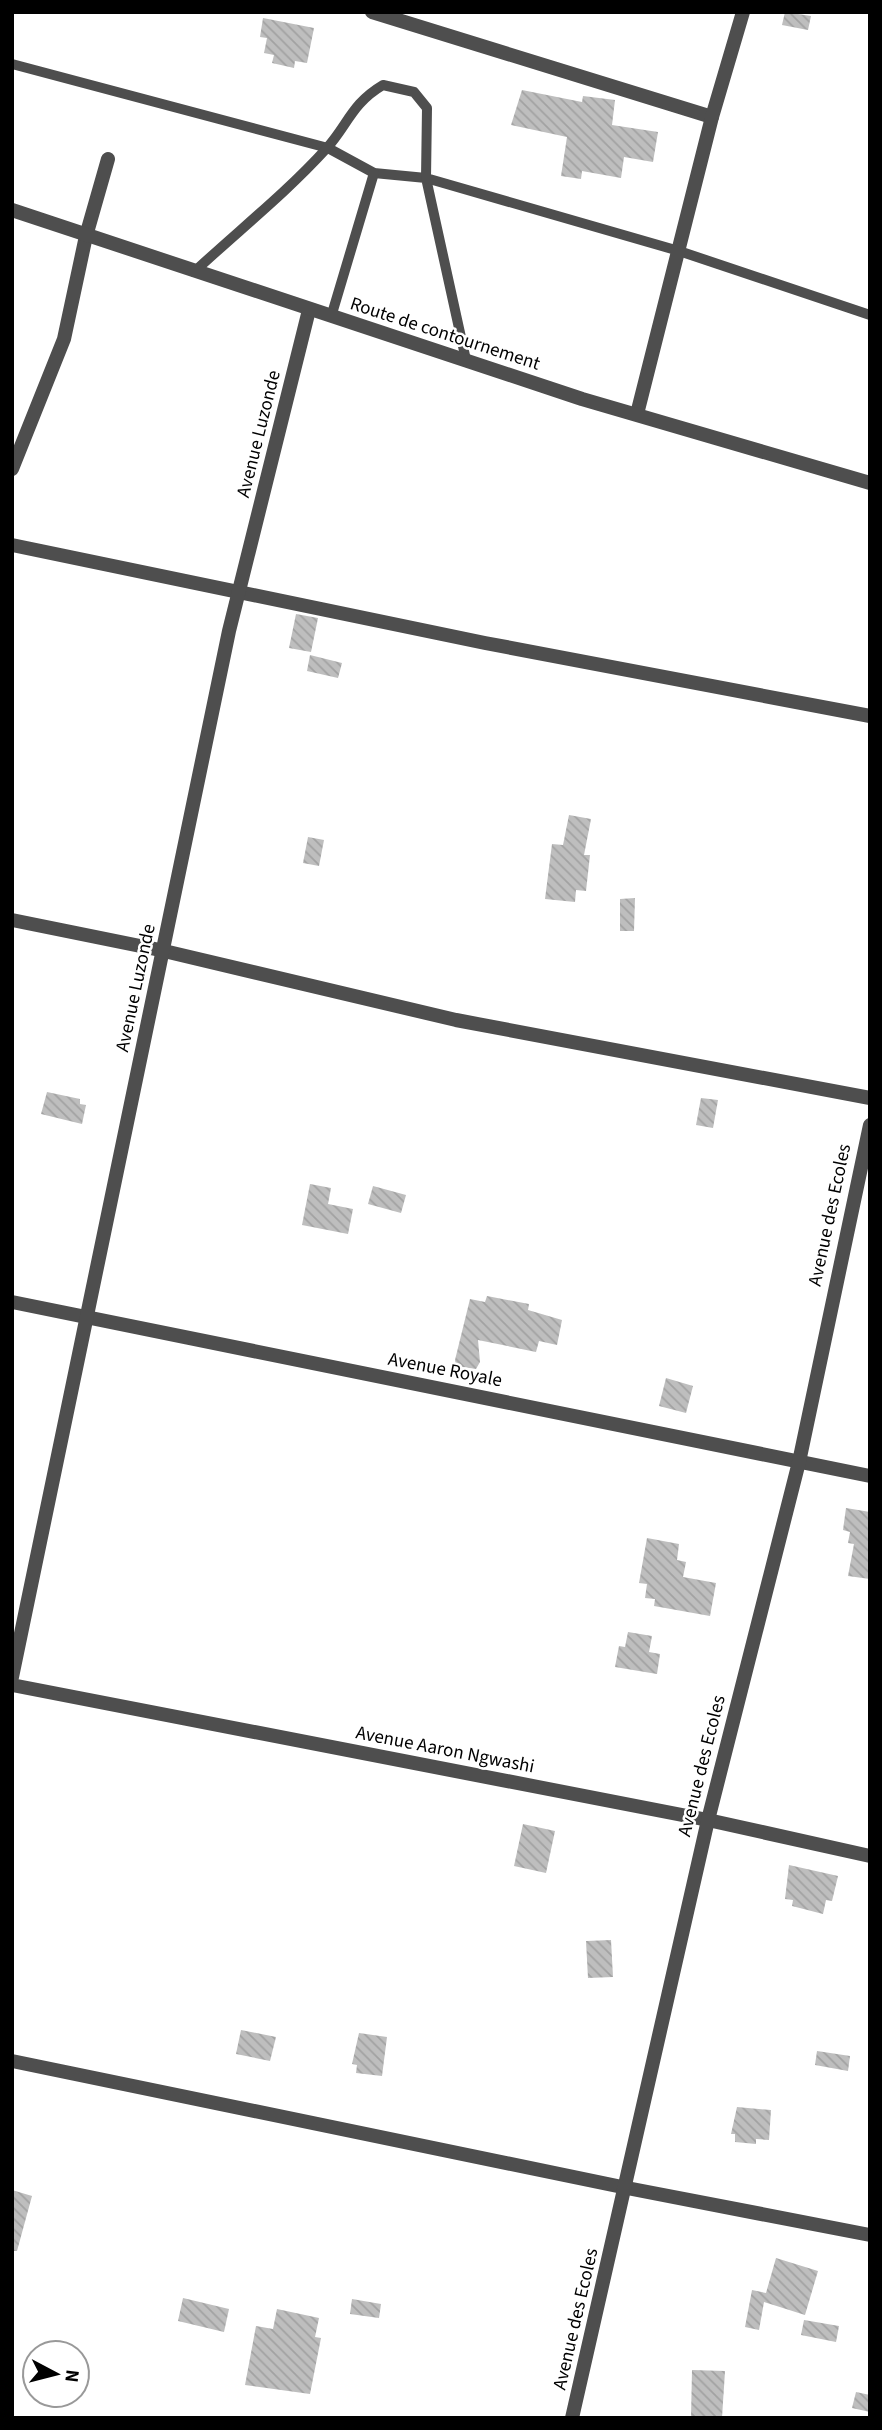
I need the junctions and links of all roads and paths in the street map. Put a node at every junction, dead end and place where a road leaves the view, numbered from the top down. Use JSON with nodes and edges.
{"nodes":[{"id":1,"x":372,"y":12,"type":"edge"},
{"id":2,"x":743,"y":12,"type":"edge"},
{"id":3,"x":12,"y":64,"type":"edge"},
{"id":4,"x":712,"y":117,"type":"junction"},
{"id":5,"x":328,"y":148,"type":"junction"},
{"id":6,"x":108,"y":159,"type":"dead end"},
{"id":7,"x":374,"y":173,"type":"junction"},
{"id":8,"x":426,"y":178,"type":"junction"},
{"id":9,"x":12,"y":210,"type":"edge"},
{"id":10,"x":86,"y":236,"type":"junction"},
{"id":11,"x":679,"y":251,"type":"junction"},
{"id":12,"x":194,"y":272,"type":"junction"},
{"id":13,"x":309,"y":310,"type":"junction"},
{"id":14,"x":870,"y":314,"type":"edge"},
{"id":15,"x":331,"y":317,"type":"junction"},
{"id":16,"x":466,"y":360,"type":"junction"},
{"id":17,"x":637,"y":414,"type":"junction"},
{"id":18,"x":12,"y":469,"type":"edge"},
{"id":19,"x":870,"y":483,"type":"edge"},
{"id":20,"x":12,"y":545,"type":"edge"},
{"id":21,"x":240,"y":590,"type":"junction"},
{"id":22,"x":870,"y":716,"type":"edge"},
{"id":23,"x":12,"y":920,"type":"edge"},
{"id":24,"x":163,"y":951,"type":"junction"},
{"id":25,"x":870,"y":1098,"type":"edge"},
{"id":26,"x":870,"y":1125,"type":"edge"},
{"id":27,"x":12,"y":1302,"type":"edge"},
{"id":28,"x":87,"y":1318,"type":"junction"},
{"id":29,"x":799,"y":1462,"type":"junction"},
{"id":30,"x":870,"y":1476,"type":"edge"},
{"id":31,"x":12,"y":1677,"type":"edge"},
{"id":32,"x":12,"y":1685,"type":"edge"},
{"id":33,"x":708,"y":1820,"type":"junction"},
{"id":34,"x":870,"y":1856,"type":"edge"},
{"id":35,"x":12,"y":2061,"type":"edge"},
{"id":36,"x":626,"y":2188,"type":"junction"},
{"id":37,"x":870,"y":2235,"type":"edge"},
{"id":38,"x":572,"y":2418,"type":"edge"}],
"edges":[{"from":1,"to":4,"type":"street"},
{"from":2,"to":4,"type":"street"},
{"from":3,"to":5,"type":"lane"},
{"from":4,"to":11,"type":"street"},
{"from":5,"to":7,"type":"lane"},
{"from":5,"to":8,"type":"lane"},
{"from":5,"to":12,"type":"lane"},
{"from":6,"to":10,"type":"street"},
{"from":7,"to":8,"type":"lane"},
{"from":7,"to":15,"type":"lane"},
{"from":8,"to":11,"type":"lane"},
{"from":8,"to":16,"type":"lane"},
{"from":9,"to":10,"type":"street","name":"Route de contournement"},
{"from":10,"to":12,"type":"street","name":"Route de contournement"},
{"from":10,"to":18,"type":"street"},
{"from":11,"to":14,"type":"lane"},
{"from":11,"to":17,"type":"street"},
{"from":12,"to":13,"type":"street","name":"Route de contournement"},
{"from":13,"to":15,"type":"street","name":"Route de contournement"},
{"from":13,"to":21,"type":"street","name":"Avenue Luzonde"},
{"from":15,"to":16,"type":"street","name":"Route de contournement"},
{"from":16,"to":17,"type":"street","name":"Route de contournement"},
{"from":17,"to":19,"type":"street","name":"Route de contournement"},
{"from":20,"to":21,"type":"street"},
{"from":21,"to":22,"type":"street"},
{"from":21,"to":24,"type":"street","name":"Avenue Luzonde"},
{"from":23,"to":24,"type":"street"},
{"from":24,"to":25,"type":"street"},
{"from":24,"to":28,"type":"street","name":"Avenue Luzonde"},
{"from":26,"to":29,"type":"street","name":"Avenue des Ecoles"},
{"from":27,"to":28,"type":"street","name":"Avenue Royale"},
{"from":28,"to":29,"type":"street","name":"Avenue Royale"},
{"from":28,"to":31,"type":"street","name":"Avenue Luzonde"},
{"from":29,"to":30,"type":"street","name":"Avenue Royale"},
{"from":29,"to":33,"type":"street","name":"Avenue des Ecoles"},
{"from":32,"to":33,"type":"street","name":"Avenue Aaron Ngwashi"},
{"from":33,"to":34,"type":"street","name":"Avenue Aaron Ngwashi"},
{"from":33,"to":36,"type":"street","name":"Avenue des Ecoles"},
{"from":35,"to":36,"type":"street"},
{"from":36,"to":37,"type":"street"},
{"from":36,"to":38,"type":"street","name":"Avenue des Ecoles"}]}
